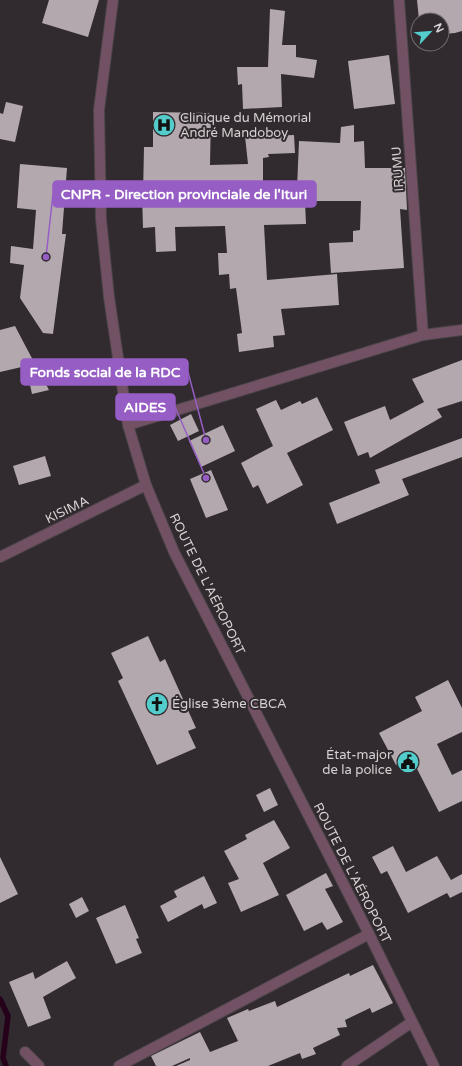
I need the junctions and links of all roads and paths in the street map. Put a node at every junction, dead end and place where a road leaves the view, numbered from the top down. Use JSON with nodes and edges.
{"nodes":[{"id":1,"x":113,"y":0,"type":"edge"},
{"id":2,"x":399,"y":0,"type":"edge"},
{"id":3,"x":462,"y":330,"type":"edge"},
{"id":4,"x":423,"y":335,"type":"junction"},
{"id":5,"x":128,"y":425,"type":"junction"},
{"id":6,"x":146,"y":485,"type":"junction"},
{"id":7,"x":0,"y":557,"type":"edge"},
{"id":8,"x":369,"y":934,"type":"junction"},
{"id":9,"x":412,"y":1022,"type":"junction"},
{"id":10,"x":25,"y":1052,"type":"dead end"},
{"id":11,"x":39,"y":1066,"type":"edge"},
{"id":12,"x":119,"y":1066,"type":"edge"},
{"id":13,"x":347,"y":1066,"type":"edge"},
{"id":14,"x":434,"y":1066,"type":"edge"}],
"edges":[{"from":1,"to":5,"type":"street","name":"ROUTE DE L'AÉROPORT"},
{"from":2,"to":4,"type":"street","name":"IRUMU"},
{"from":3,"to":4,"type":"street"},
{"from":4,"to":5,"type":"street"},
{"from":5,"to":6,"type":"street","name":"ROUTE DE L'AÉROPORT"},
{"from":6,"to":7,"type":"street","name":"KISIMA"},
{"from":6,"to":8,"type":"street","name":"ROUTE DE L'AÉROPORT"},
{"from":8,"to":9,"type":"street","name":"ROUTE DE L'AÉROPORT"},
{"from":8,"to":12,"type":"street"},
{"from":9,"to":13,"type":"street"},
{"from":9,"to":14,"type":"street","name":"ROUTE DE L'AÉROPORT"},
{"from":10,"to":11,"type":"street"}]}
